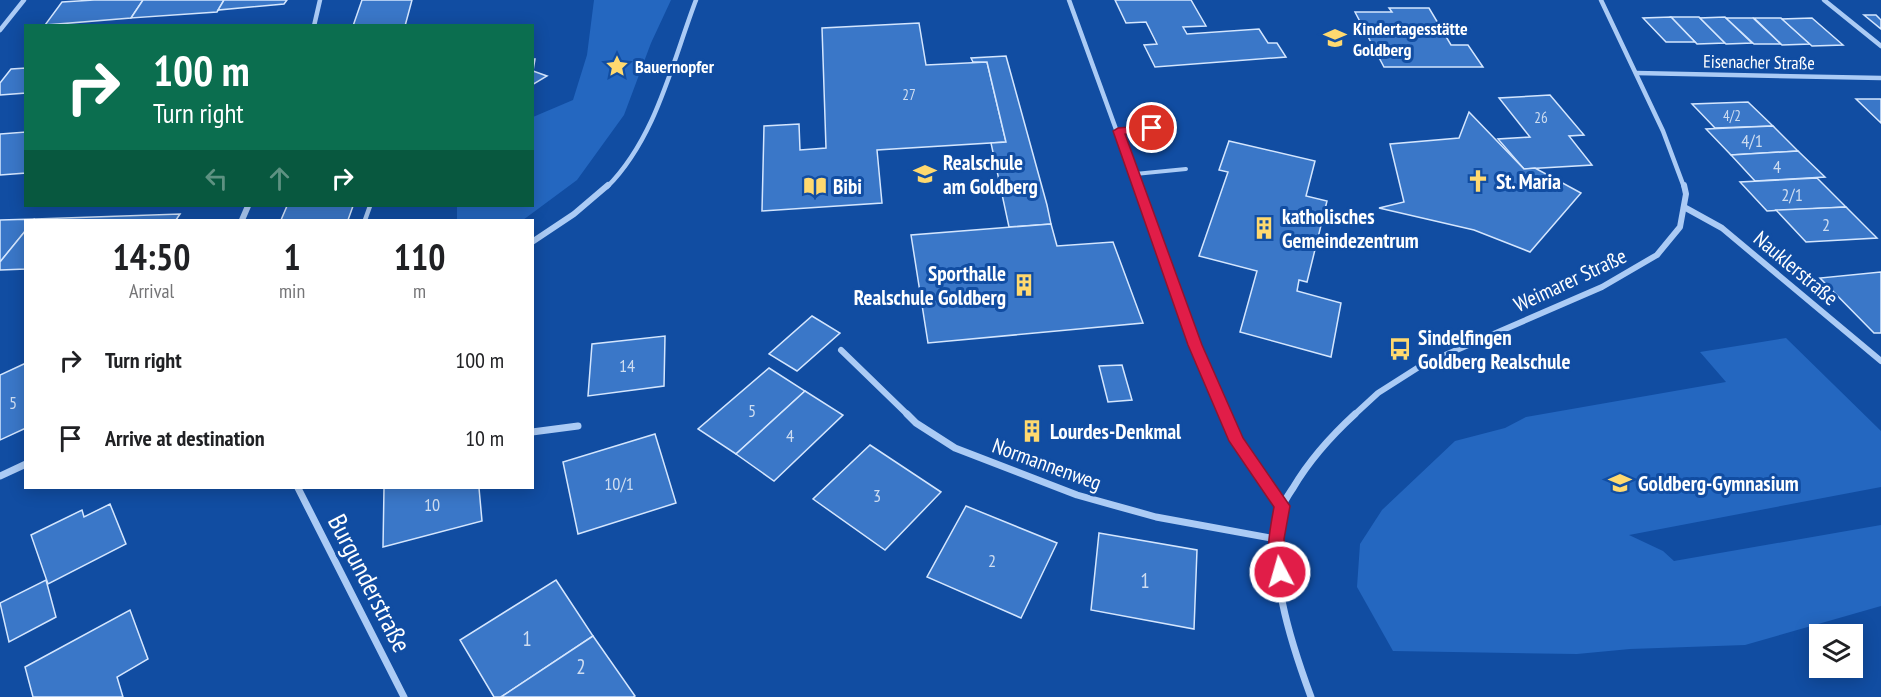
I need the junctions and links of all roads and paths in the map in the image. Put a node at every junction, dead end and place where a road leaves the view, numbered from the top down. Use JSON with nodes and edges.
{"nodes":[{"id":1,"x":24,"y":0,"type":"edge"},
{"id":2,"x":320,"y":0,"type":"edge"},
{"id":3,"x":696,"y":0,"type":"edge"},
{"id":4,"x":1069,"y":0,"type":"edge"},
{"id":5,"x":1601,"y":0,"type":"edge"},
{"id":6,"x":1824,"y":0,"type":"edge"},
{"id":7,"x":314,"y":24,"type":"edge"},
{"id":8,"x":0,"y":30,"type":"edge"},
{"id":9,"x":1881,"y":46,"type":"edge"},
{"id":10,"x":1636,"y":73,"type":"junction"},
{"id":11,"x":1881,"y":78,"type":"edge"},
{"id":12,"x":1168,"y":126,"type":"dead end"},
{"id":13,"x":1118,"y":131,"type":"junction"},
{"id":14,"x":1185,"y":169,"type":"dead end"},
{"id":15,"x":1135,"y":174,"type":"junction"},
{"id":16,"x":1684,"y":207,"type":"junction"},
{"id":17,"x":534,"y":241,"type":"edge"},
{"id":18,"x":841,"y":350,"type":"dead end"},
{"id":19,"x":1881,"y":361,"type":"edge"},
{"id":20,"x":578,"y":426,"type":"dead end"},
{"id":21,"x":534,"y":432,"type":"edge"},
{"id":22,"x":24,"y":465,"type":"edge"},
{"id":23,"x":0,"y":476,"type":"edge"},
{"id":24,"x":299,"y":489,"type":"edge"},
{"id":25,"x":1282,"y":506,"type":"junction"},
{"id":26,"x":1276,"y":539,"type":"junction"},
{"id":27,"x":404,"y":697,"type":"edge"},
{"id":28,"x":1311,"y":697,"type":"edge"}],
"edges":[{"from":1,"to":8,"type":"street"},
{"from":2,"to":7,"type":"street"},
{"from":3,"to":17,"type":"street"},
{"from":4,"to":13,"type":"street"},
{"from":5,"to":10,"type":"street","name":"Weimarer Straße"},
{"from":6,"to":9,"type":"street"},
{"from":10,"to":11,"type":"street","name":"Eisenacher Straße"},
{"from":10,"to":16,"type":"street","name":"Weimarer Straße"},
{"from":12,"to":13,"type":"lane"},
{"from":13,"to":15,"type":"street"},
{"from":14,"to":15,"type":"lane"},
{"from":15,"to":25,"type":"street"},
{"from":16,"to":19,"type":"street","name":"Nauklerstraße"},
{"from":16,"to":25,"type":"street","name":"Weimarer Straße"},
{"from":18,"to":26,"type":"street","name":"Normannenweg"},
{"from":20,"to":21,"type":"street"},
{"from":22,"to":23,"type":"street"},
{"from":24,"to":27,"type":"street","name":"Burgunderstraße"},
{"from":25,"to":26,"type":"street"},
{"from":26,"to":28,"type":"street"}]}
